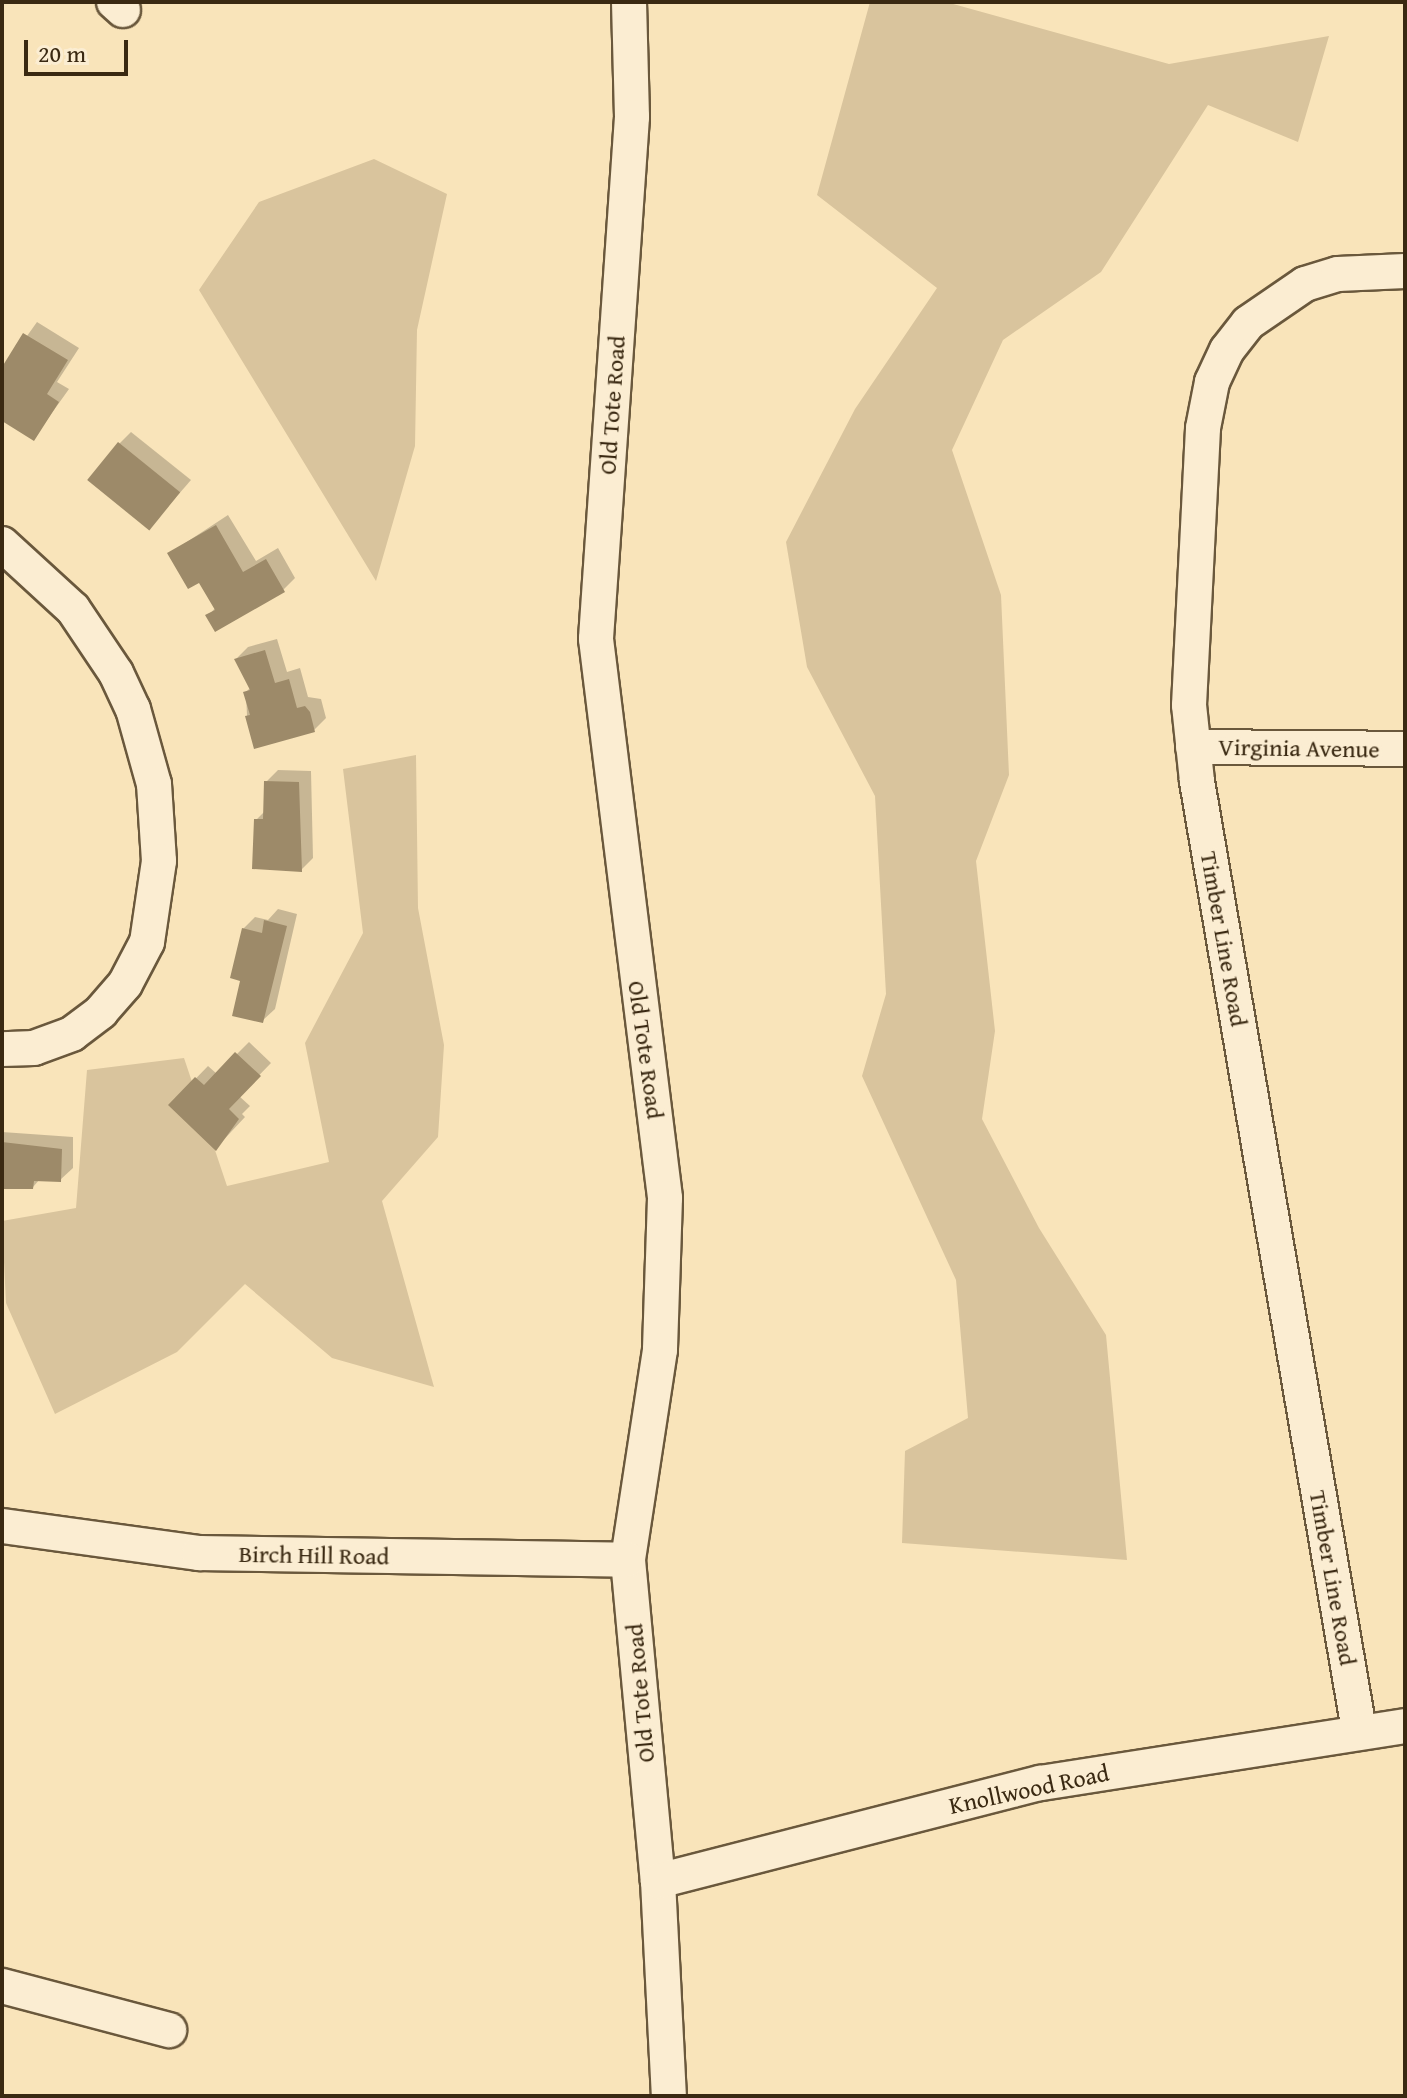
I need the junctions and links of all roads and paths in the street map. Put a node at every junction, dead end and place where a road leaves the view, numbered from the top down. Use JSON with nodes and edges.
{"nodes":[{"id":1,"x":629,"y":2,"type":"edge"},
{"id":2,"x":1405,"y":271,"type":"edge"},
{"id":3,"x":2,"y":544,"type":"edge"},
{"id":4,"x":1193,"y":747,"type":"junction"},
{"id":5,"x":1405,"y":749,"type":"edge"},
{"id":6,"x":2,"y":1049,"type":"edge"},
{"id":7,"x":2,"y":1526,"type":"edge"},
{"id":8,"x":628,"y":1560,"type":"junction"},
{"id":9,"x":1405,"y":1726,"type":"edge"},
{"id":10,"x":1359,"y":1730,"type":"junction"},
{"id":11,"x":658,"y":1881,"type":"junction"},
{"id":12,"x":2,"y":1986,"type":"edge"},
{"id":13,"x":169,"y":2030,"type":"dead end"},
{"id":14,"x":669,"y":2096,"type":"edge"}],
"edges":[{"from":1,"to":8,"type":"street","name":"Old Tote Road"},
{"from":2,"to":4,"type":"street","name":"Timber Line Road"},
{"from":3,"to":6,"type":"street"},
{"from":4,"to":5,"type":"street","name":"Virginia Avenue"},
{"from":4,"to":10,"type":"street","name":"Timber Line Road"},
{"from":7,"to":8,"type":"street","name":"Birch Hill Road"},
{"from":8,"to":11,"type":"street","name":"Old Tote Road"},
{"from":9,"to":10,"type":"street","name":"Knollwood Road"},
{"from":10,"to":11,"type":"street","name":"Knollwood Road"},
{"from":11,"to":14,"type":"street","name":"Old Tote Road"},
{"from":12,"to":13,"type":"street"}]}
